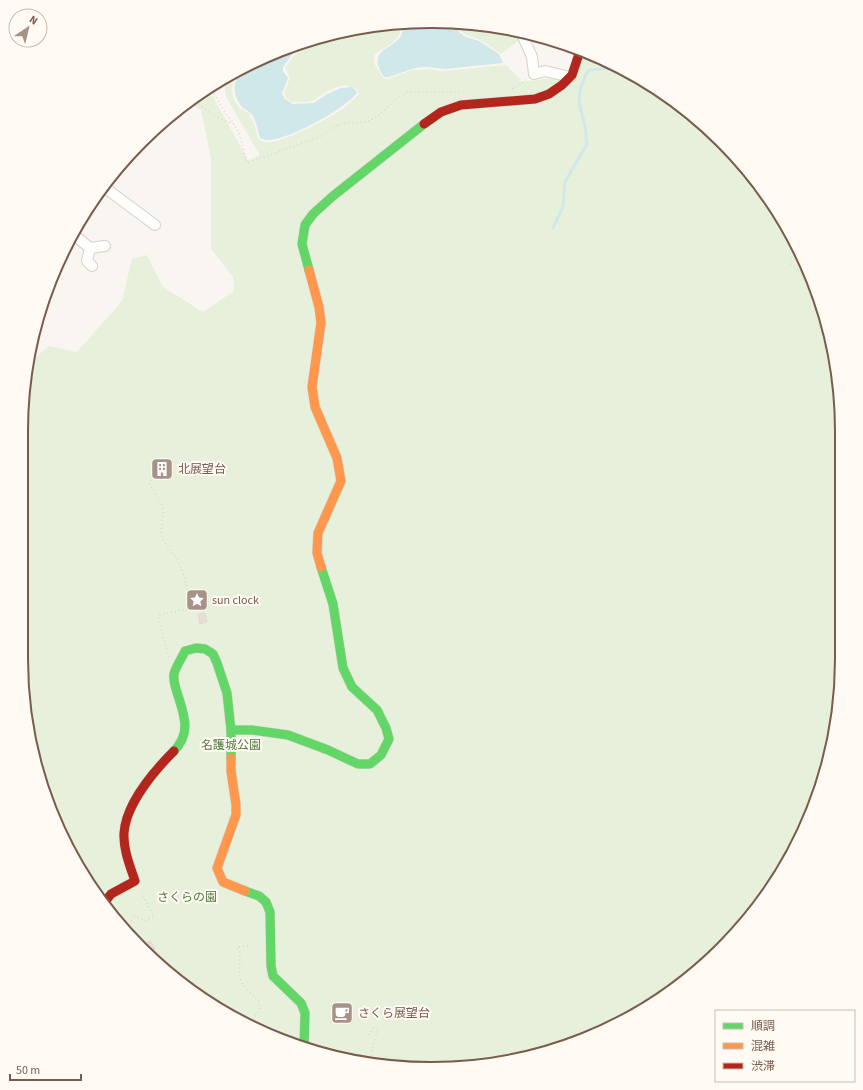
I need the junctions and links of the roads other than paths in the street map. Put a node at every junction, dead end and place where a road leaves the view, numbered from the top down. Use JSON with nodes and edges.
{"nodes":[{"id":1,"x":524,"y":39,"type":"edge"},
{"id":2,"x":579,"y":56,"type":"edge"},
{"id":3,"x":570,"y":77,"type":"junction"},
{"id":4,"x":108,"y":190,"type":"edge"},
{"id":5,"x":155,"y":226,"type":"dead end"},
{"id":6,"x":78,"y":238,"type":"edge"},
{"id":7,"x":105,"y":246,"type":"dead end"},
{"id":8,"x":90,"y":248,"type":"junction"},
{"id":9,"x":92,"y":266,"type":"dead end"},
{"id":10,"x":231,"y":730,"type":"junction"},
{"id":11,"x":107,"y":899,"type":"edge"},
{"id":12,"x":304,"y":1042,"type":"edge"}],
"edges":[{"from":1,"to":3,"type":"street"},
{"from":2,"to":3,"type":"street"},
{"from":3,"to":10,"type":"street"},
{"from":4,"to":5,"type":"street"},
{"from":6,"to":8,"type":"street"},
{"from":7,"to":8,"type":"street"},
{"from":8,"to":9,"type":"street"},
{"from":10,"to":11,"type":"street"},
{"from":10,"to":12,"type":"street"}]}
